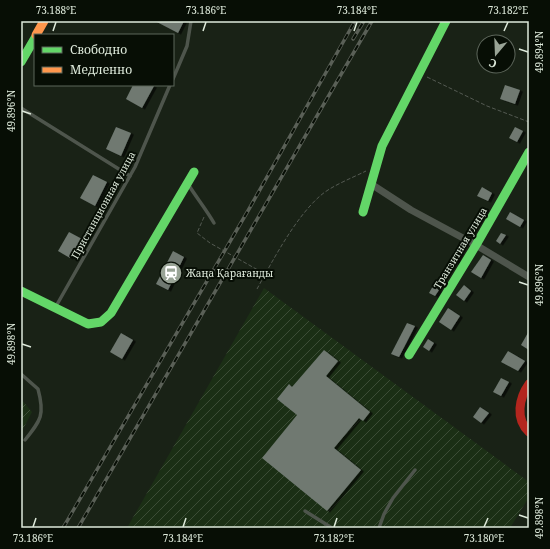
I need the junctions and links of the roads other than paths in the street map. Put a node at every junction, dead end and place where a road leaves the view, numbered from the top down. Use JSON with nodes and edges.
{"nodes":[{"id":1,"x":44,"y":21,"type":"edge"},
{"id":2,"x":191,"y":21,"type":"edge"},
{"id":3,"x":446,"y":21,"type":"edge"},
{"id":4,"x":37,"y":34,"type":"edge"},
{"id":5,"x":34,"y":39,"type":"edge"},
{"id":6,"x":21,"y":62,"type":"edge"},
{"id":7,"x":174,"y":77,"type":"edge"},
{"id":8,"x":170,"y":86,"type":"edge"},
{"id":9,"x":21,"y":108,"type":"edge"},
{"id":10,"x":529,"y":152,"type":"edge"},
{"id":11,"x":194,"y":172,"type":"dead end"},
{"id":12,"x":130,"y":176,"type":"junction"},
{"id":13,"x":188,"y":183,"type":"junction"},
{"id":14,"x":371,"y":184,"type":"junction"},
{"id":15,"x":363,"y":212,"type":"dead end"},
{"id":16,"x":214,"y":223,"type":"dead end"},
{"id":17,"x":476,"y":245,"type":"junction"},
{"id":18,"x":529,"y":276,"type":"edge"},
{"id":19,"x":21,"y":291,"type":"edge"},
{"id":20,"x":55,"y":308,"type":"junction"},
{"id":21,"x":409,"y":355,"type":"dead end"},
{"id":22,"x":21,"y":374,"type":"edge"},
{"id":23,"x":529,"y":384,"type":"edge"},
{"id":24,"x":529,"y":432,"type":"edge"},
{"id":25,"x":25,"y":440,"type":"dead end"},
{"id":26,"x":415,"y":470,"type":"dead end"},
{"id":27,"x":305,"y":511,"type":"dead end"},
{"id":28,"x":332,"y":528,"type":"edge"},
{"id":29,"x":379,"y":528,"type":"edge"}],
"edges":[{"from":1,"to":4,"type":"street"},
{"from":2,"to":7,"type":"lane"},
{"from":3,"to":14,"type":"street"},
{"from":5,"to":6,"type":"street"},
{"from":8,"to":12,"type":"lane","name":"Пристанционная улица"},
{"from":9,"to":12,"type":"lane"},
{"from":10,"to":17,"type":"street","name":"Транзитная улица"},
{"from":11,"to":13,"type":"street"},
{"from":12,"to":20,"type":"lane","name":"Пристанционная улица"},
{"from":13,"to":16,"type":"lane"},
{"from":13,"to":20,"type":"street"},
{"from":14,"to":15,"type":"street"},
{"from":14,"to":17,"type":"street"},
{"from":17,"to":18,"type":"street"},
{"from":17,"to":21,"type":"street","name":"Транзитная улица"},
{"from":19,"to":20,"type":"street"},
{"from":22,"to":25,"type":"lane"},
{"from":23,"to":24,"type":"street"},
{"from":26,"to":29,"type":"lane"},
{"from":27,"to":28,"type":"lane"}]}
